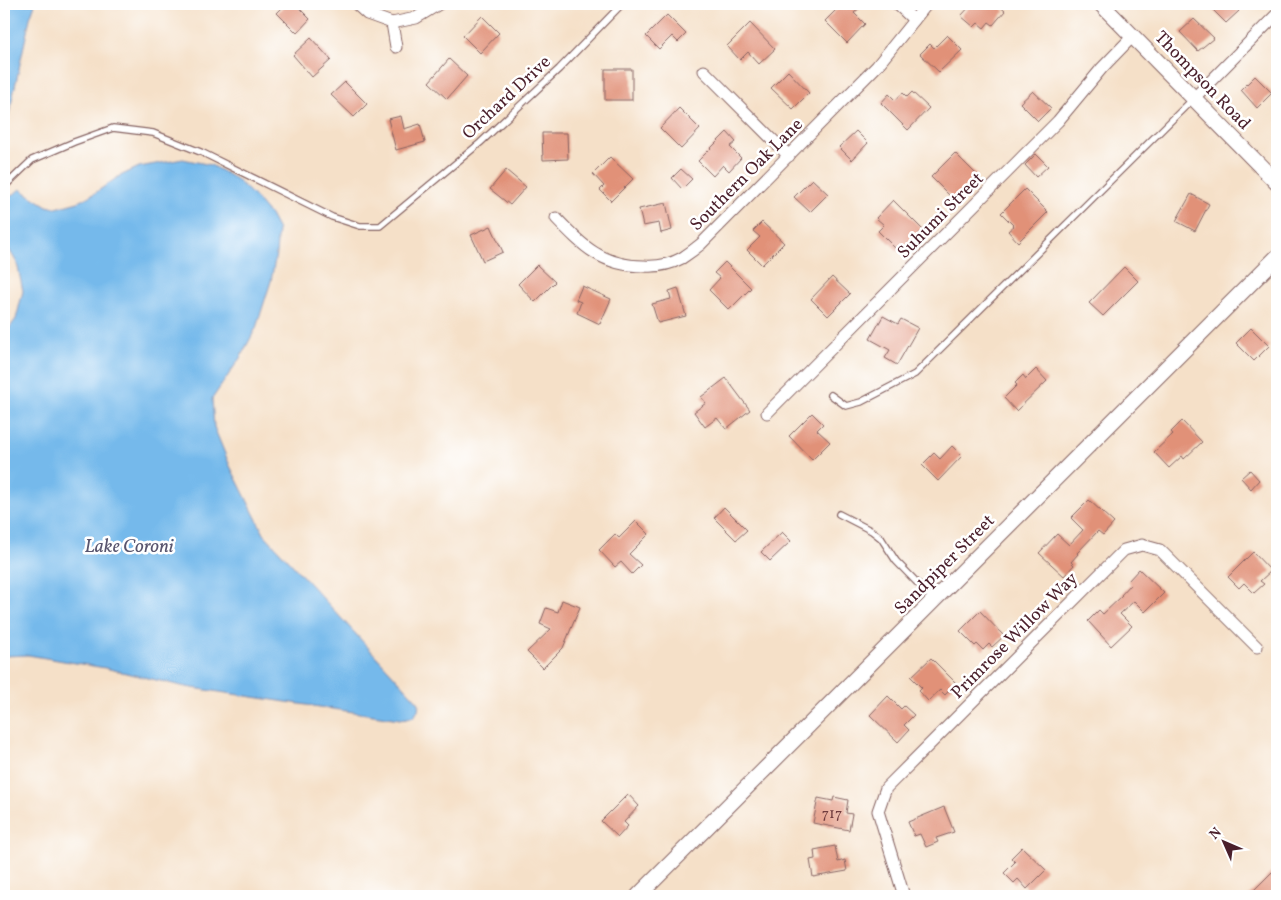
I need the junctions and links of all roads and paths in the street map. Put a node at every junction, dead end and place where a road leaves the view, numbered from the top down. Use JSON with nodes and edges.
{"nodes":[{"id":1,"x":356,"y":4,"type":"edge"},
{"id":2,"x":439,"y":4,"type":"edge"},
{"id":3,"x":622,"y":4,"type":"edge"},
{"id":4,"x":897,"y":4,"type":"edge"},
{"id":5,"x":927,"y":4,"type":"edge"},
{"id":6,"x":1101,"y":4,"type":"edge"},
{"id":7,"x":1277,"y":14,"type":"edge"},
{"id":8,"x":914,"y":20,"type":"junction"},
{"id":9,"x":392,"y":23,"type":"junction"},
{"id":10,"x":1133,"y":36,"type":"junction"},
{"id":11,"x":396,"y":47,"type":"dead end"},
{"id":12,"x":704,"y":71,"type":"dead end"},
{"id":13,"x":1194,"y":98,"type":"junction"},
{"id":14,"x":789,"y":156,"type":"junction"},
{"id":15,"x":1277,"y":183,"type":"edge"},
{"id":16,"x":4,"y":187,"type":"edge"},
{"id":17,"x":556,"y":218,"type":"dead end"},
{"id":18,"x":1277,"y":257,"type":"edge"},
{"id":19,"x":831,"y":395,"type":"dead end"},
{"id":20,"x":768,"y":413,"type":"dead end"},
{"id":21,"x":839,"y":514,"type":"dead end"},
{"id":22,"x":934,"y":600,"type":"junction"},
{"id":23,"x":1256,"y":647,"type":"dead end"},
{"id":24,"x":638,"y":896,"type":"edge"},
{"id":25,"x":904,"y":896,"type":"edge"}],
"edges":[{"from":1,"to":9,"type":"street"},
{"from":2,"to":9,"type":"street"},
{"from":3,"to":16,"type":"lane","name":"Orchard Drive"},
{"from":4,"to":8,"type":"street"},
{"from":5,"to":8,"type":"street","name":"Southern Oak Lane"},
{"from":6,"to":10,"type":"street","name":"Thompson Road"},
{"from":7,"to":13,"type":"street"},
{"from":8,"to":14,"type":"street","name":"Southern Oak Lane"},
{"from":9,"to":11,"type":"street"},
{"from":10,"to":13,"type":"street","name":"Thompson Road"},
{"from":10,"to":20,"type":"street","name":"Suhumi Street"},
{"from":12,"to":14,"type":"street"},
{"from":13,"to":15,"type":"street","name":"Thompson Road"},
{"from":13,"to":19,"type":"lane"},
{"from":14,"to":17,"type":"street","name":"Southern Oak Lane"},
{"from":18,"to":22,"type":"street","name":"Sandpiper Street"},
{"from":21,"to":22,"type":"lane"},
{"from":22,"to":24,"type":"street","name":"Sandpiper Street"},
{"from":23,"to":25,"type":"street","name":"Primrose Willow Way"}]}
